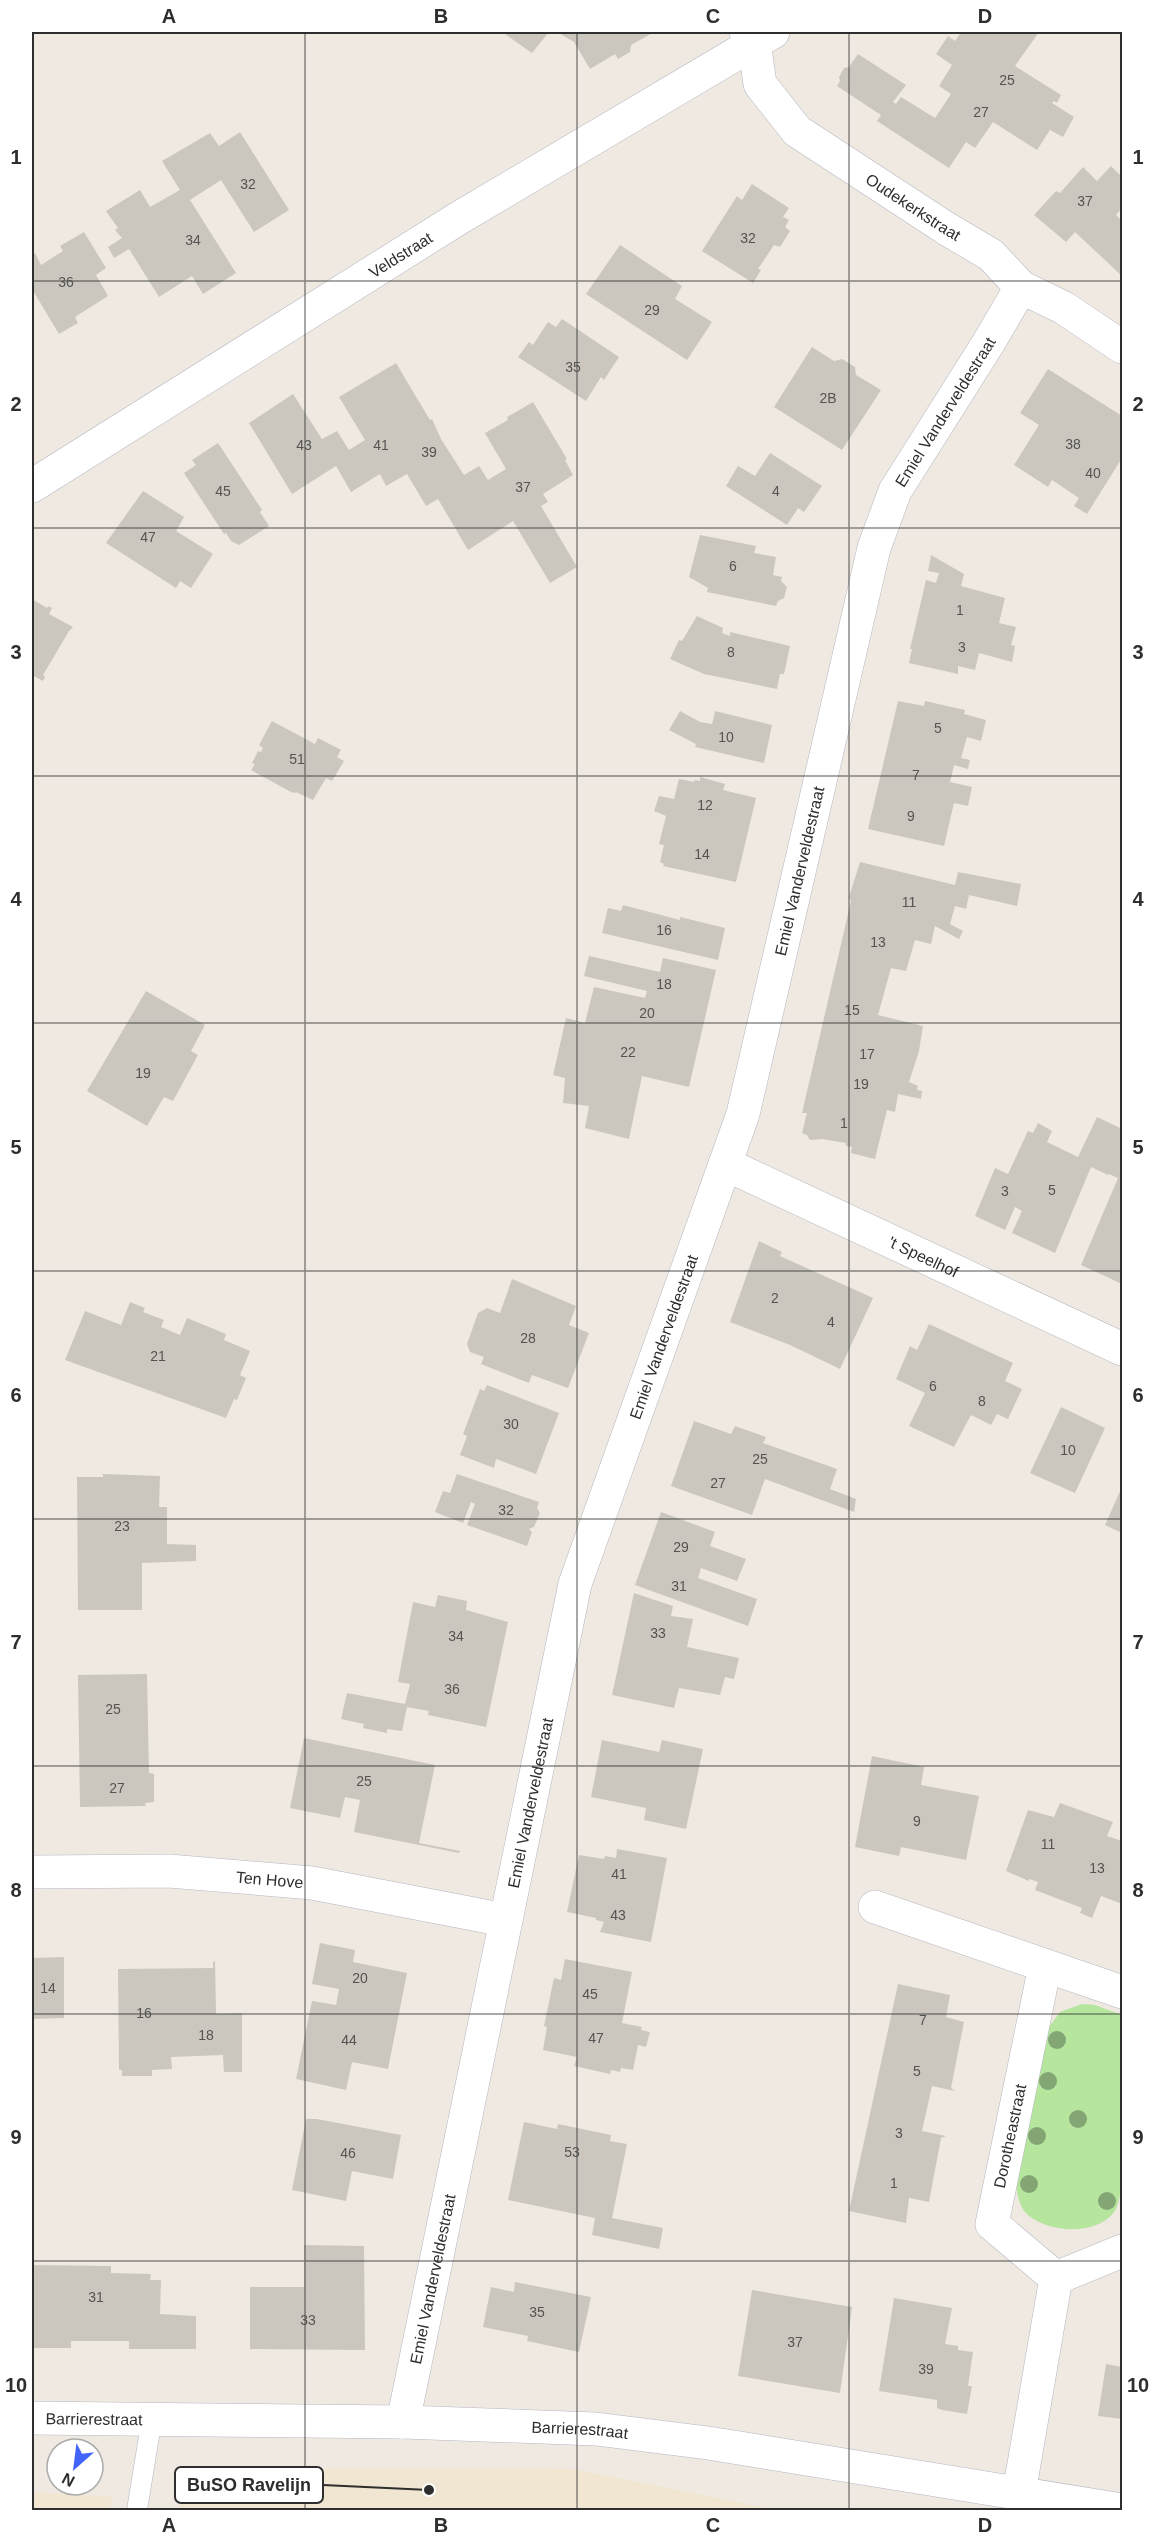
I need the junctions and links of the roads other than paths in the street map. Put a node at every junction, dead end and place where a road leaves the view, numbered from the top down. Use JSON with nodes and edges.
{"nodes":[{"id":1,"x":758,"y":35,"type":"edge"},
{"id":2,"x":1021,"y":287,"type":"junction"},
{"id":3,"x":1122,"y":346,"type":"edge"},
{"id":4,"x":32,"y":486,"type":"edge"},
{"id":5,"x":725,"y":1164,"type":"junction"},
{"id":6,"x":1122,"y":1349,"type":"edge"},
{"id":7,"x":32,"y":1872,"type":"edge"},
{"id":8,"x":875,"y":1908,"type":"dead end"},
{"id":9,"x":505,"y":1920,"type":"junction"},
{"id":10,"x":1045,"y":1966,"type":"junction"},
{"id":11,"x":1122,"y":1992,"type":"edge"},
{"id":12,"x":1122,"y":2251,"type":"edge"},
{"id":13,"x":1056,"y":2278,"type":"junction"},
{"id":14,"x":32,"y":2418,"type":"edge"},
{"id":15,"x":152,"y":2418,"type":"junction"},
{"id":16,"x":403,"y":2422,"type":"junction"},
{"id":17,"x":1019,"y":2493,"type":"junction"},
{"id":18,"x":1122,"y":2510,"type":"edge"},
{"id":19,"x":137,"y":2511,"type":"edge"}],
"edges":[{"from":1,"to":2,"type":"street","name":"Oudekerkstraat"},
{"from":1,"to":4,"type":"street","name":"Veldstraat"},
{"from":2,"to":3,"type":"street","name":"Oudekerkstraat"},
{"from":2,"to":5,"type":"street","name":"Emiel Vanderveldestraat"},
{"from":5,"to":6,"type":"street","name":"'t Speelhof"},
{"from":5,"to":9,"type":"street","name":"Emiel Vanderveldestraat"},
{"from":7,"to":9,"type":"street","name":"Ten Hove"},
{"from":8,"to":10,"type":"street"},
{"from":9,"to":16,"type":"street","name":"Emiel Vanderveldestraat"},
{"from":10,"to":11,"type":"street"},
{"from":10,"to":13,"type":"street","name":"Dorotheastraat"},
{"from":12,"to":13,"type":"street"},
{"from":13,"to":17,"type":"street"},
{"from":14,"to":15,"type":"street","name":"Barrierestraat"},
{"from":15,"to":16,"type":"street","name":"Barrierestraat"},
{"from":15,"to":19,"type":"lane"},
{"from":16,"to":17,"type":"street","name":"Barrierestraat"},
{"from":17,"to":18,"type":"street","name":"Barrierestraat"}]}
